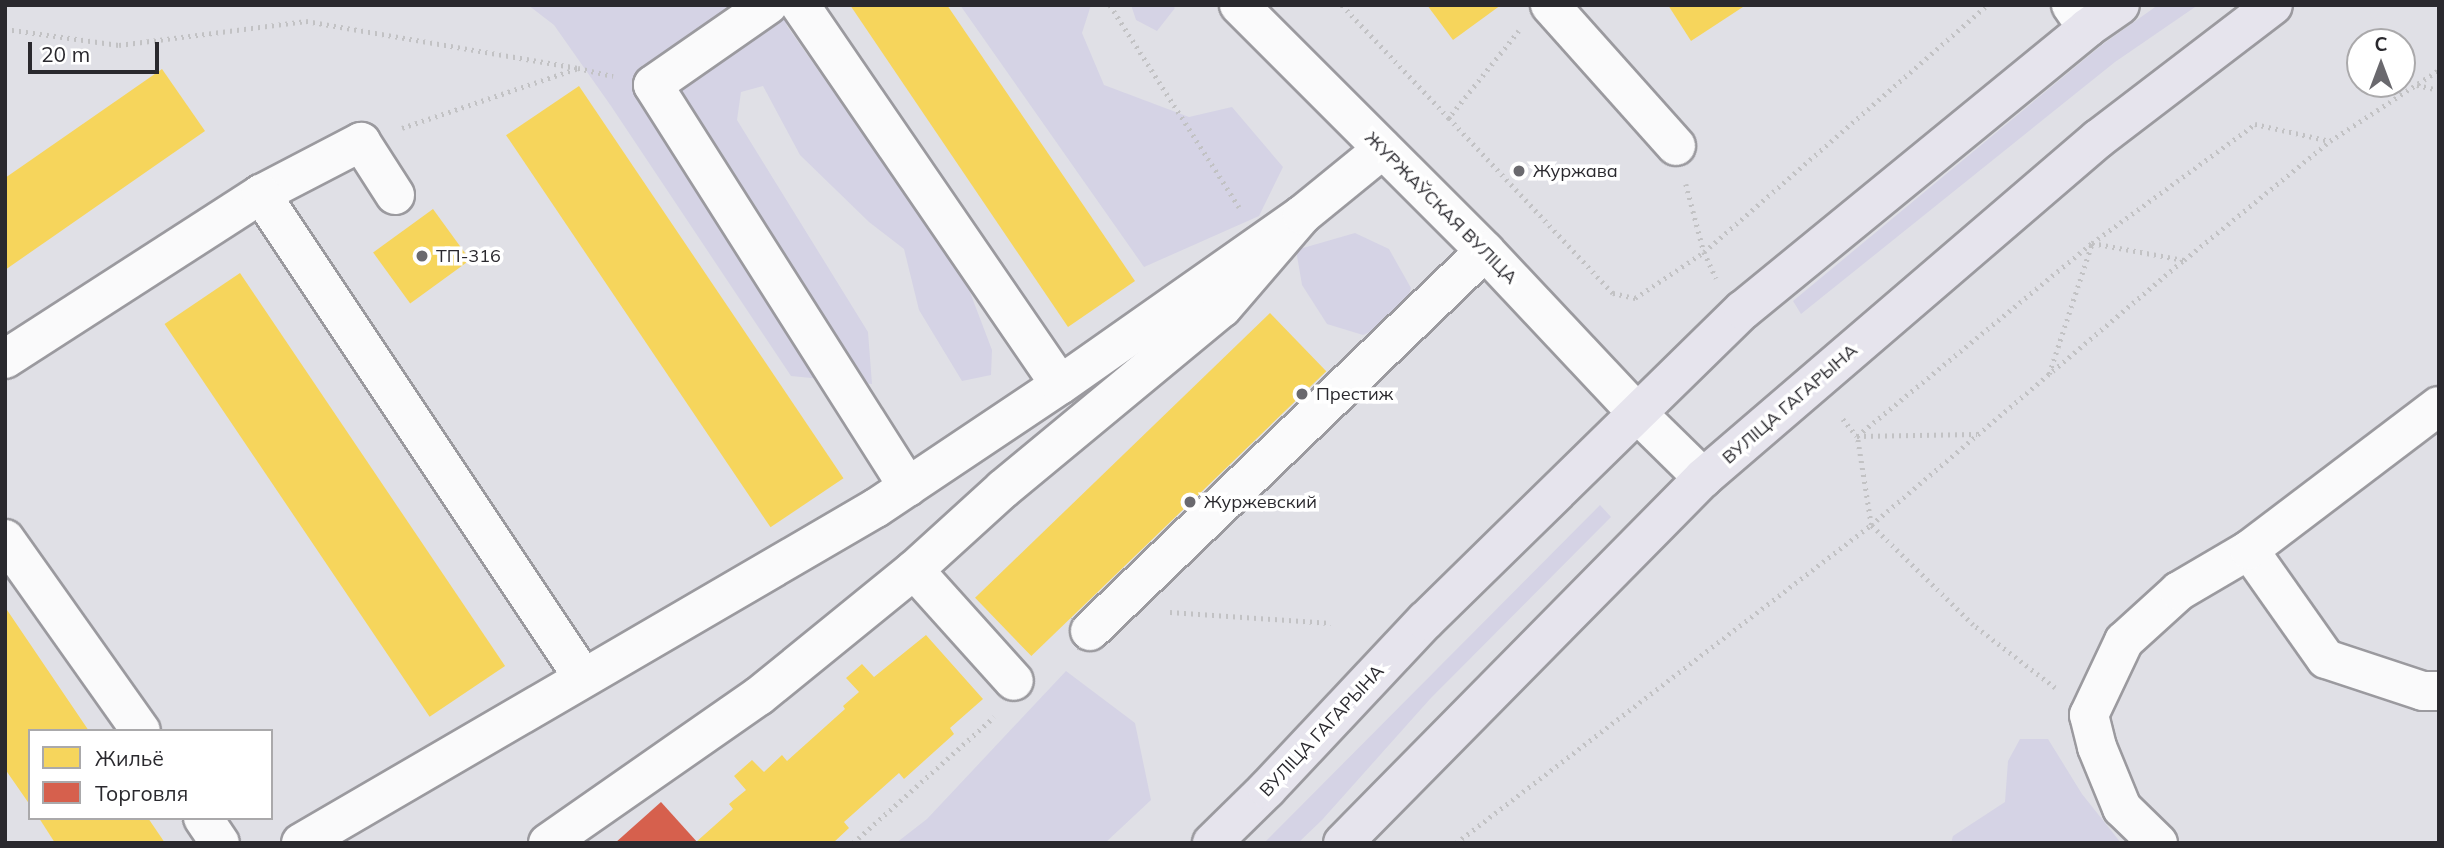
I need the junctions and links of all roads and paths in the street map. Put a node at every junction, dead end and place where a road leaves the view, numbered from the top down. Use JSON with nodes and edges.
{"nodes":[{"id":1,"x":768,"y":5,"type":"edge"},
{"id":2,"x":800,"y":5,"type":"edge"},
{"id":3,"x":1110,"y":5,"type":"edge"},
{"id":4,"x":1240,"y":5,"type":"edge"},
{"id":5,"x":1342,"y":5,"type":"edge"},
{"id":6,"x":1987,"y":5,"type":"edge"},
{"id":7,"x":2120,"y":5,"type":"edge"},
{"id":8,"x":2273,"y":5,"type":"edge"},
{"id":9,"x":1537,"y":15,"type":"edge"},
{"id":10,"x":2079,"y":17,"type":"edge"},
{"id":11,"x":5,"y":29,"type":"edge"},
{"id":12,"x":578,"y":68,"type":"junction"},
{"id":13,"x":2439,"y":70,"type":"edge"},
{"id":14,"x":653,"y":85,"type":"junction"},
{"id":15,"x":2417,"y":85,"type":"junction"},
{"id":16,"x":2439,"y":90,"type":"edge"},
{"id":17,"x":1449,"y":118,"type":"junction"},
{"id":18,"x":2330,"y":141,"type":"junction"},
{"id":19,"x":361,"y":142,"type":"junction"},
{"id":20,"x":1676,"y":146,"type":"joint"},
{"id":21,"x":1383,"y":149,"type":"junction"},
{"id":22,"x":261,"y":194,"type":"junction"},
{"id":23,"x":395,"y":195,"type":"dead end"},
{"id":24,"x":1243,"y":213,"type":"dead end"},
{"id":25,"x":1302,"y":215,"type":"junction"},
{"id":26,"x":2092,"y":243,"type":"junction"},
{"id":27,"x":1485,"y":251,"type":"junction"},
{"id":28,"x":1704,"y":252,"type":"junction"},
{"id":29,"x":2183,"y":260,"type":"junction"},
{"id":30,"x":1717,"y":279,"type":"dead end"},
{"id":31,"x":5,"y":359,"type":"edge"},
{"id":32,"x":2049,"y":375,"type":"junction"},
{"id":33,"x":1060,"y":385,"type":"junction"},
{"id":34,"x":2439,"y":406,"type":"edge"},
{"id":35,"x":1639,"y":415,"type":"junction"},
{"id":36,"x":1843,"y":419,"type":"dead end"},
{"id":37,"x":1979,"y":434,"type":"junction"},
{"id":38,"x":1857,"y":436,"type":"junction"},
{"id":39,"x":1703,"y":478,"type":"junction"},
{"id":40,"x":908,"y":487,"type":"junction"},
{"id":41,"x":1871,"y":525,"type":"junction"},
{"id":42,"x":5,"y":539,"type":"edge"},
{"id":43,"x":2249,"y":550,"type":"junction"},
{"id":44,"x":914,"y":570,"type":"junction"},
{"id":45,"x":1102,"y":620,"type":"joint"},
{"id":46,"x":1331,"y":623,"type":"dead end"},
{"id":47,"x":583,"y":677,"type":"junction"},
{"id":48,"x":2439,"y":691,"type":"edge"},
{"id":49,"x":1008,"y":695,"type":"joint"},
{"id":50,"x":2089,"y":715,"type":"junction"},
{"id":51,"x":140,"y":729,"type":"edge"},
{"id":52,"x":204,"y":820,"type":"edge"},
{"id":53,"x":220,"y":843,"type":"edge"},
{"id":54,"x":301,"y":843,"type":"edge"},
{"id":55,"x":548,"y":843,"type":"edge"},
{"id":56,"x":853,"y":843,"type":"edge"},
{"id":57,"x":1212,"y":843,"type":"edge"},
{"id":58,"x":1343,"y":843,"type":"edge"},
{"id":59,"x":1456,"y":843,"type":"edge"},
{"id":60,"x":2158,"y":843,"type":"edge"}],
"edges":[{"from":1,"to":14,"type":"street"},
{"from":2,"to":33,"type":"street"},
{"from":3,"to":24,"type":"path"},
{"from":4,"to":21,"type":"street","name":"ЖУРЖАЎСКАЯ ВУЛІЦА"},
{"from":5,"to":17,"type":"path"},
{"from":6,"to":28,"type":"path"},
{"from":7,"to":10,"type":"main road","name":"ВУЛІЦА ГАГАРЫНА"},
{"from":8,"to":39,"type":"main road","name":"ВУЛІЦА ГАГАРЫНА"},
{"from":9,"to":17,"type":"path"},
{"from":9,"to":20,"type":"street"},
{"from":10,"to":35,"type":"main road","name":"ВУЛІЦА ГАГАРЫНА"},
{"from":11,"to":12,"type":"path"},
{"from":12,"to":14,"type":"path"},
{"from":12,"to":19,"type":"path"},
{"from":13,"to":15,"type":"path"},
{"from":14,"to":40,"type":"street"},
{"from":15,"to":16,"type":"path"},
{"from":15,"to":18,"type":"path"},
{"from":17,"to":28,"type":"path"},
{"from":18,"to":26,"type":"path"},
{"from":18,"to":29,"type":"path"},
{"from":19,"to":22,"type":"street"},
{"from":19,"to":23,"type":"street"},
{"from":20,"to":28,"type":"path"},
{"from":21,"to":25,"type":"street"},
{"from":21,"to":27,"type":"street","name":"ЖУРЖАЎСКАЯ ВУЛІЦА"},
{"from":22,"to":31,"type":"street"},
{"from":22,"to":47,"type":"street"},
{"from":25,"to":33,"type":"street"},
{"from":25,"to":44,"type":"street"},
{"from":26,"to":29,"type":"path"},
{"from":26,"to":32,"type":"path"},
{"from":26,"to":38,"type":"path"},
{"from":27,"to":35,"type":"street","name":"ЖУРЖАЎСКАЯ ВУЛІЦА"},
{"from":27,"to":45,"type":"street"},
{"from":28,"to":30,"type":"path"},
{"from":29,"to":32,"type":"path"},
{"from":32,"to":37,"type":"path"},
{"from":33,"to":40,"type":"street"},
{"from":34,"to":43,"type":"street"},
{"from":35,"to":39,"type":"street","name":"ЖУРЖАЎСКАЯ ВУЛІЦА"},
{"from":35,"to":57,"type":"main road","name":"ВУЛІЦА ГАГАРЫНА"},
{"from":36,"to":38,"type":"path"},
{"from":37,"to":38,"type":"path"},
{"from":37,"to":41,"type":"path"},
{"from":38,"to":41,"type":"path"},
{"from":39,"to":58,"type":"main road","name":"ВУЛІЦА ГАГАРЫНА"},
{"from":40,"to":47,"type":"street"},
{"from":41,"to":50,"type":"path"},
{"from":41,"to":59,"type":"path"},
{"from":42,"to":51,"type":"street"},
{"from":43,"to":48,"type":"street"},
{"from":43,"to":50,"type":"street"},
{"from":44,"to":49,"type":"street"},
{"from":44,"to":55,"type":"street"},
{"from":45,"to":46,"type":"path"},
{"from":47,"to":54,"type":"street"},
{"from":49,"to":56,"type":"path"},
{"from":50,"to":60,"type":"street"},
{"from":52,"to":53,"type":"street"}]}
